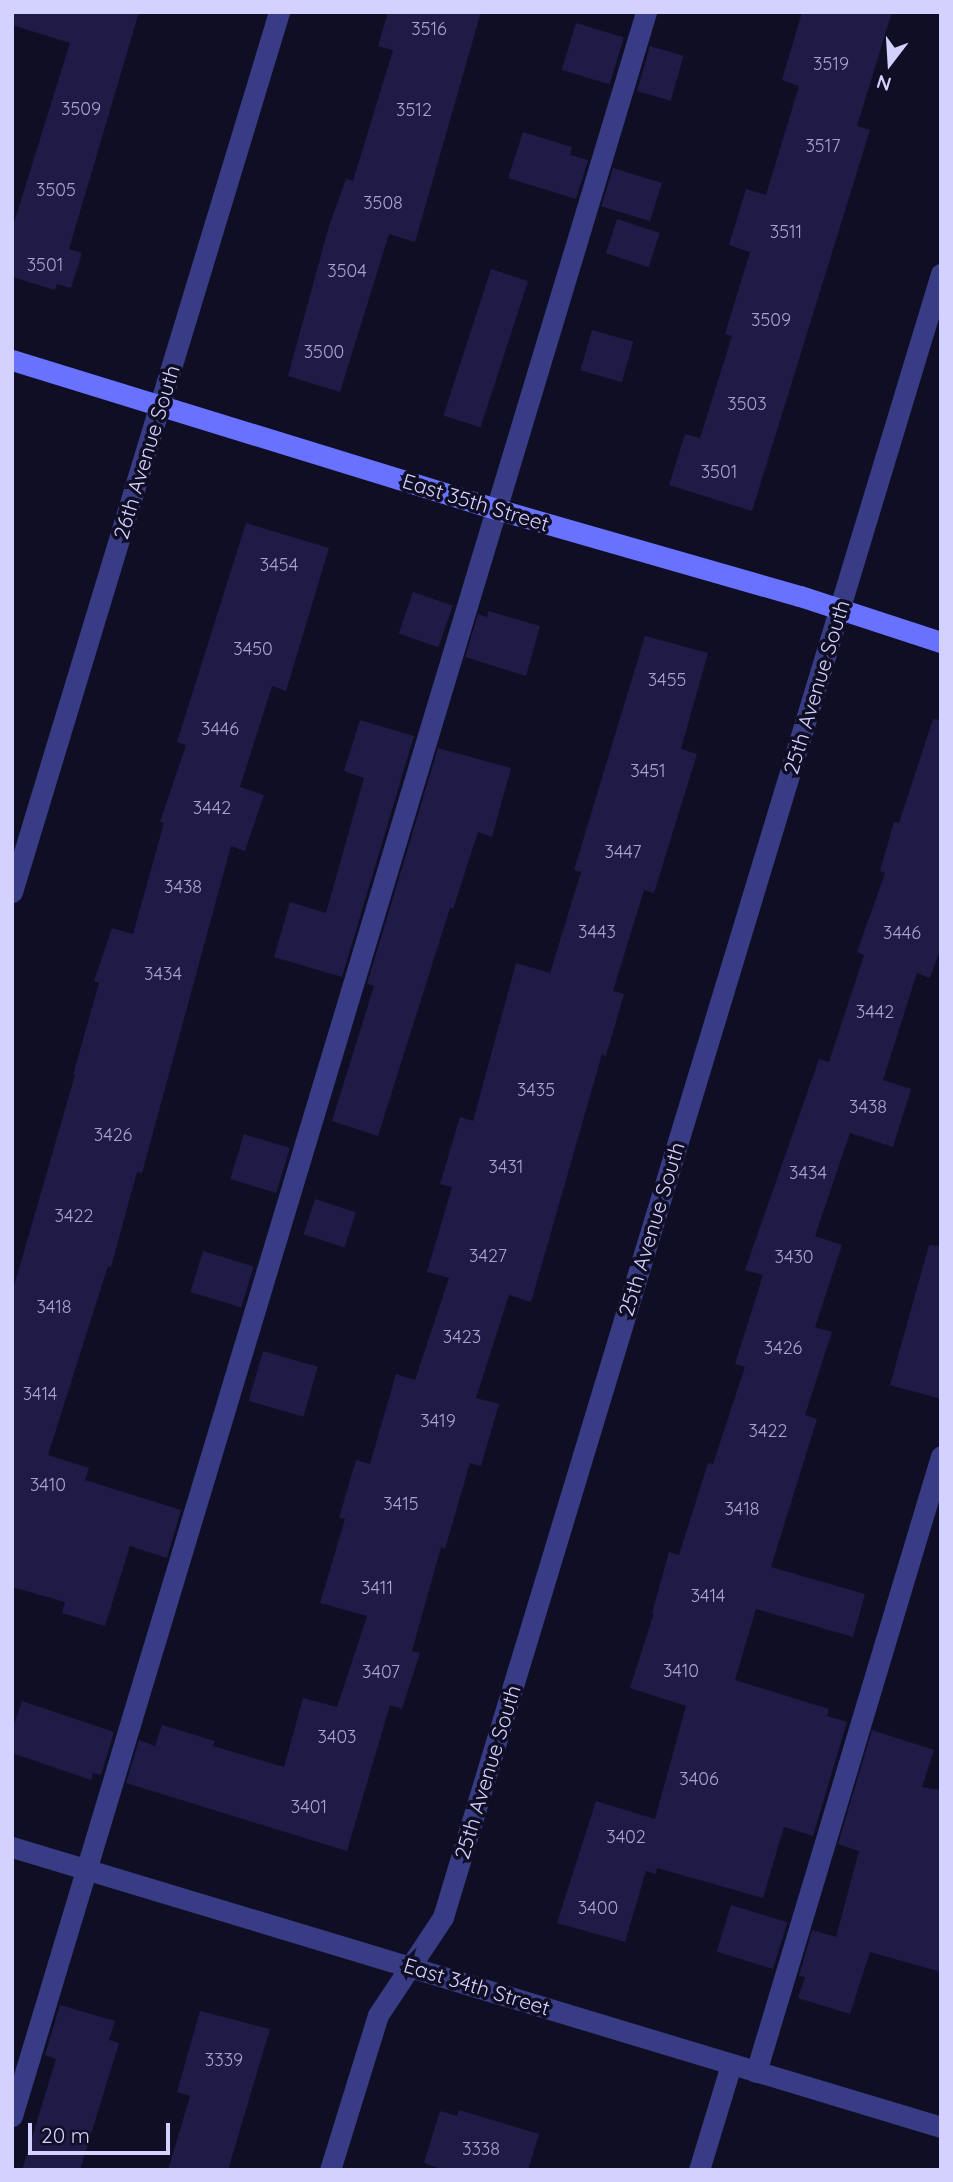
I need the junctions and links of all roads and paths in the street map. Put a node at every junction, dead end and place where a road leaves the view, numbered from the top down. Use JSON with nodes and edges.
{"nodes":[{"id":1,"x":279,"y":12,"type":"edge"},
{"id":2,"x":646,"y":12,"type":"edge"},
{"id":3,"x":941,"y":274,"type":"edge"},
{"id":4,"x":12,"y":360,"type":"edge"},
{"id":5,"x":160,"y":406,"type":"junction"},
{"id":6,"x":496,"y":509,"type":"junction"},
{"id":7,"x":839,"y":609,"type":"junction"},
{"id":8,"x":941,"y":642,"type":"edge"},
{"id":9,"x":12,"y":892,"type":"edge"},
{"id":10,"x":941,"y":1456,"type":"edge"},
{"id":11,"x":12,"y":1847,"type":"edge"},
{"id":12,"x":87,"y":1869,"type":"junction"},
{"id":13,"x":410,"y":1966,"type":"junction"},
{"id":14,"x":731,"y":2065,"type":"junction"},
{"id":15,"x":756,"y":2072,"type":"junction"},
{"id":16,"x":12,"y":2116,"type":"edge"},
{"id":17,"x":941,"y":2127,"type":"edge"},
{"id":18,"x":330,"y":2170,"type":"edge"},
{"id":19,"x":699,"y":2170,"type":"edge"}],
"edges":[{"from":1,"to":5,"type":"street","name":"26th Avenue South"},
{"from":2,"to":6,"type":"street"},
{"from":3,"to":7,"type":"street","name":"25th Avenue South"},
{"from":4,"to":5,"type":"street","name":"East 35th Street"},
{"from":5,"to":6,"type":"street","name":"East 35th Street"},
{"from":5,"to":9,"type":"street","name":"26th Avenue South"},
{"from":6,"to":7,"type":"street","name":"East 35th Street"},
{"from":6,"to":12,"type":"street"},
{"from":7,"to":8,"type":"street","name":"East 35th Street"},
{"from":7,"to":13,"type":"street","name":"25th Avenue South"},
{"from":10,"to":15,"type":"street"},
{"from":11,"to":12,"type":"street","name":"East 34th Street"},
{"from":12,"to":13,"type":"street","name":"East 34th Street"},
{"from":12,"to":16,"type":"street"},
{"from":13,"to":14,"type":"street","name":"East 34th Street"},
{"from":13,"to":18,"type":"street","name":"25th Avenue South"},
{"from":14,"to":15,"type":"street","name":"East 34th Street"},
{"from":14,"to":19,"type":"street"},
{"from":15,"to":17,"type":"street","name":"East 34th Street"}]}
